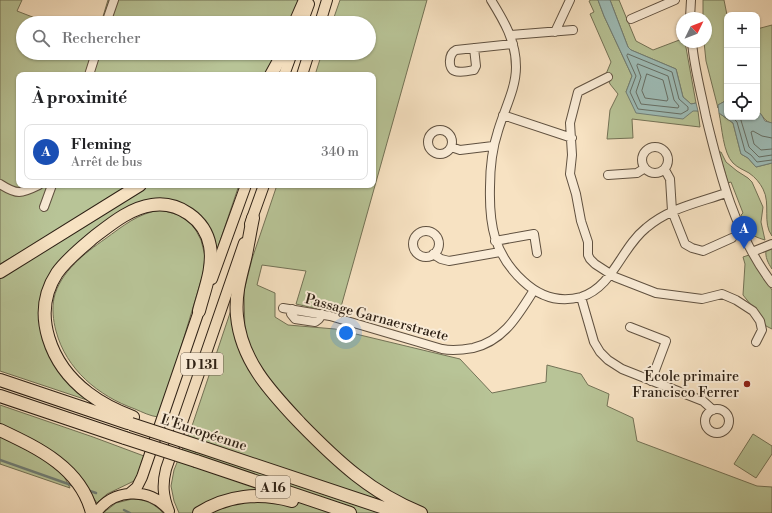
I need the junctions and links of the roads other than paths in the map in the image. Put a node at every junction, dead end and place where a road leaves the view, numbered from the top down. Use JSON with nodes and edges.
{"nodes":[{"id":1,"x":114,"y":0,"type":"edge"},
{"id":2,"x":305,"y":0,"type":"edge"},
{"id":3,"x":310,"y":0,"type":"edge"},
{"id":4,"x":328,"y":0,"type":"edge"},
{"id":5,"x":491,"y":0,"type":"edge"},
{"id":6,"x":570,"y":0,"type":"edge"},
{"id":7,"x":675,"y":0,"type":"edge"},
{"id":8,"x":691,"y":0,"type":"edge"},
{"id":9,"x":690,"y":12,"type":"edge"},
{"id":10,"x":108,"y":16,"type":"edge"},
{"id":11,"x":298,"y":16,"type":"edge"},
{"id":12,"x":304,"y":16,"type":"edge"},
{"id":13,"x":322,"y":16,"type":"edge"},
{"id":14,"x":631,"y":19,"type":"dead end"},
{"id":15,"x":574,"y":30,"type":"dead end"},
{"id":16,"x":555,"y":32,"type":"junction"},
{"id":17,"x":511,"y":35,"type":"junction"},
{"id":18,"x":513,"y":44,"type":"junction"},
{"id":19,"x":474,"y":48,"type":"dead end"},
{"id":20,"x":693,"y":48,"type":"edge"},
{"id":21,"x":94,"y":60,"type":"edge"},
{"id":22,"x":279,"y":60,"type":"edge"},
{"id":23,"x":289,"y":60,"type":"edge"},
{"id":24,"x":307,"y":60,"type":"edge"},
{"id":25,"x":90,"y":72,"type":"edge"},
{"id":26,"x":273,"y":72,"type":"edge"},
{"id":27,"x":285,"y":72,"type":"edge"},
{"id":28,"x":303,"y":72,"type":"edge"},
{"id":29,"x":608,"y":77,"type":"dead end"},
{"id":30,"x":503,"y":115,"type":"junction"},
{"id":31,"x":572,"y":138,"type":"junction"},
{"id":32,"x":493,"y":146,"type":"junction"},
{"id":33,"x":451,"y":148,"type":"dead end"},
{"id":34,"x":644,"y":168,"type":"junction"},
{"id":35,"x":664,"y":170,"type":"junction"},
{"id":36,"x":608,"y":175,"type":"dead end"},
{"id":37,"x":0,"y":184,"type":"edge"},
{"id":38,"x":33,"y":188,"type":"edge"},
{"id":39,"x":51,"y":188,"type":"edge"},
{"id":40,"x":135,"y":188,"type":"edge"},
{"id":41,"x":245,"y":188,"type":"edge"},
{"id":42,"x":263,"y":188,"type":"edge"},
{"id":43,"x":726,"y":194,"type":"junction"},
{"id":44,"x":44,"y":208,"type":"dead end"},
{"id":45,"x":672,"y":211,"type":"junction"},
{"id":46,"x":253,"y":218,"type":"junction"},
{"id":47,"x":732,"y":238,"type":"dead end"},
{"id":48,"x":495,"y":241,"type":"junction"},
{"id":49,"x":772,"y":244,"type":"edge"},
{"id":50,"x":500,"y":252,"type":"junction"},
{"id":51,"x":752,"y":252,"type":"junction"},
{"id":52,"x":537,"y":253,"type":"dead end"},
{"id":53,"x":433,"y":254,"type":"dead end"},
{"id":54,"x":0,"y":272,"type":"edge"},
{"id":55,"x":610,"y":274,"type":"junction"},
{"id":56,"x":772,"y":283,"type":"edge"},
{"id":57,"x":534,"y":290,"type":"junction"},
{"id":58,"x":581,"y":297,"type":"junction"},
{"id":59,"x":282,"y":308,"type":"dead end"},
{"id":60,"x":199,"y":311,"type":"junction"},
{"id":61,"x":630,"y":327,"type":"dead end"},
{"id":62,"x":756,"y":342,"type":"dead end"},
{"id":63,"x":0,"y":380,"type":"edge"},
{"id":64,"x":651,"y":381,"type":"junction"},
{"id":65,"x":0,"y":396,"type":"edge"},
{"id":66,"x":713,"y":410,"type":"dead end"},
{"id":67,"x":132,"y":420,"type":"junction"},
{"id":68,"x":0,"y":430,"type":"edge"},
{"id":69,"x":130,"y":493,"type":"junction"},
{"id":70,"x":170,"y":512,"type":"edge"},
{"id":71,"x":92,"y":513,"type":"edge"},
{"id":72,"x":96,"y":513,"type":"edge"},
{"id":73,"x":199,"y":513,"type":"edge"},
{"id":74,"x":333,"y":513,"type":"edge"},
{"id":75,"x":350,"y":513,"type":"edge"},
{"id":76,"x":399,"y":513,"type":"edge"},
{"id":77,"x":421,"y":513,"type":"edge"}],
"edges":[{"from":1,"to":10,"type":"street"},
{"from":2,"to":11,"type":"highway"},
{"from":3,"to":12,"type":"main road"},
{"from":4,"to":13,"type":"main road"},
{"from":5,"to":17,"type":"street"},
{"from":6,"to":16,"type":"street"},
{"from":7,"to":14,"type":"street"},
{"from":8,"to":9,"type":"street"},
{"from":15,"to":16,"type":"street"},
{"from":16,"to":17,"type":"street"},
{"from":17,"to":18,"type":"street"},
{"from":18,"to":19,"type":"street"},
{"from":18,"to":30,"type":"street"},
{"from":20,"to":43,"type":"street"},
{"from":21,"to":25,"type":"street"},
{"from":22,"to":26,"type":"highway"},
{"from":23,"to":27,"type":"main road"},
{"from":24,"to":28,"type":"main road"},
{"from":29,"to":31,"type":"street"},
{"from":30,"to":31,"type":"street"},
{"from":30,"to":32,"type":"street"},
{"from":31,"to":55,"type":"street"},
{"from":32,"to":33,"type":"street"},
{"from":32,"to":48,"type":"street"},
{"from":34,"to":35,"type":"street"},
{"from":34,"to":35,"type":"street"},
{"from":34,"to":36,"type":"street"},
{"from":35,"to":45,"type":"street"},
{"from":37,"to":38,"type":"street"},
{"from":39,"to":44,"type":"street"},
{"from":40,"to":54,"type":"highway"},
{"from":41,"to":60,"type":"main road","number":"D 131"},
{"from":42,"to":46,"type":"main road","number":"D 131"},
{"from":43,"to":45,"type":"street"},
{"from":43,"to":51,"type":"street"},
{"from":45,"to":47,"type":"street"},
{"from":45,"to":55,"type":"street"},
{"from":46,"to":70,"type":"main road","number":"D 131"},
{"from":46,"to":77,"type":"highway"},
{"from":48,"to":50,"type":"street"},
{"from":48,"to":52,"type":"street"},
{"from":49,"to":51,"type":"street"},
{"from":50,"to":53,"type":"street"},
{"from":50,"to":57,"type":"street"},
{"from":51,"to":56,"type":"street"},
{"from":55,"to":58,"type":"street"},
{"from":55,"to":62,"type":"street"},
{"from":57,"to":58,"type":"street"},
{"from":57,"to":59,"type":"street","name":"Passage Garnaerstraete"},
{"from":58,"to":64,"type":"street"},
{"from":60,"to":67,"type":"highway"},
{"from":60,"to":69,"type":"main road","number":"D 131"},
{"from":61,"to":64,"type":"street"},
{"from":63,"to":67,"type":"highway","name":"L'Européenne","number":"A 16"},
{"from":64,"to":66,"type":"street"},
{"from":65,"to":75,"type":"highway","number":"A 16","bridge":true},
{"from":67,"to":76,"type":"highway","name":"L'Européenne","number":"A 16","bridge":true},
{"from":68,"to":71,"type":"highway"},
{"from":69,"to":70,"type":"main road"},
{"from":69,"to":72,"type":"main road"},
{"from":73,"to":74,"type":"highway"}]}
